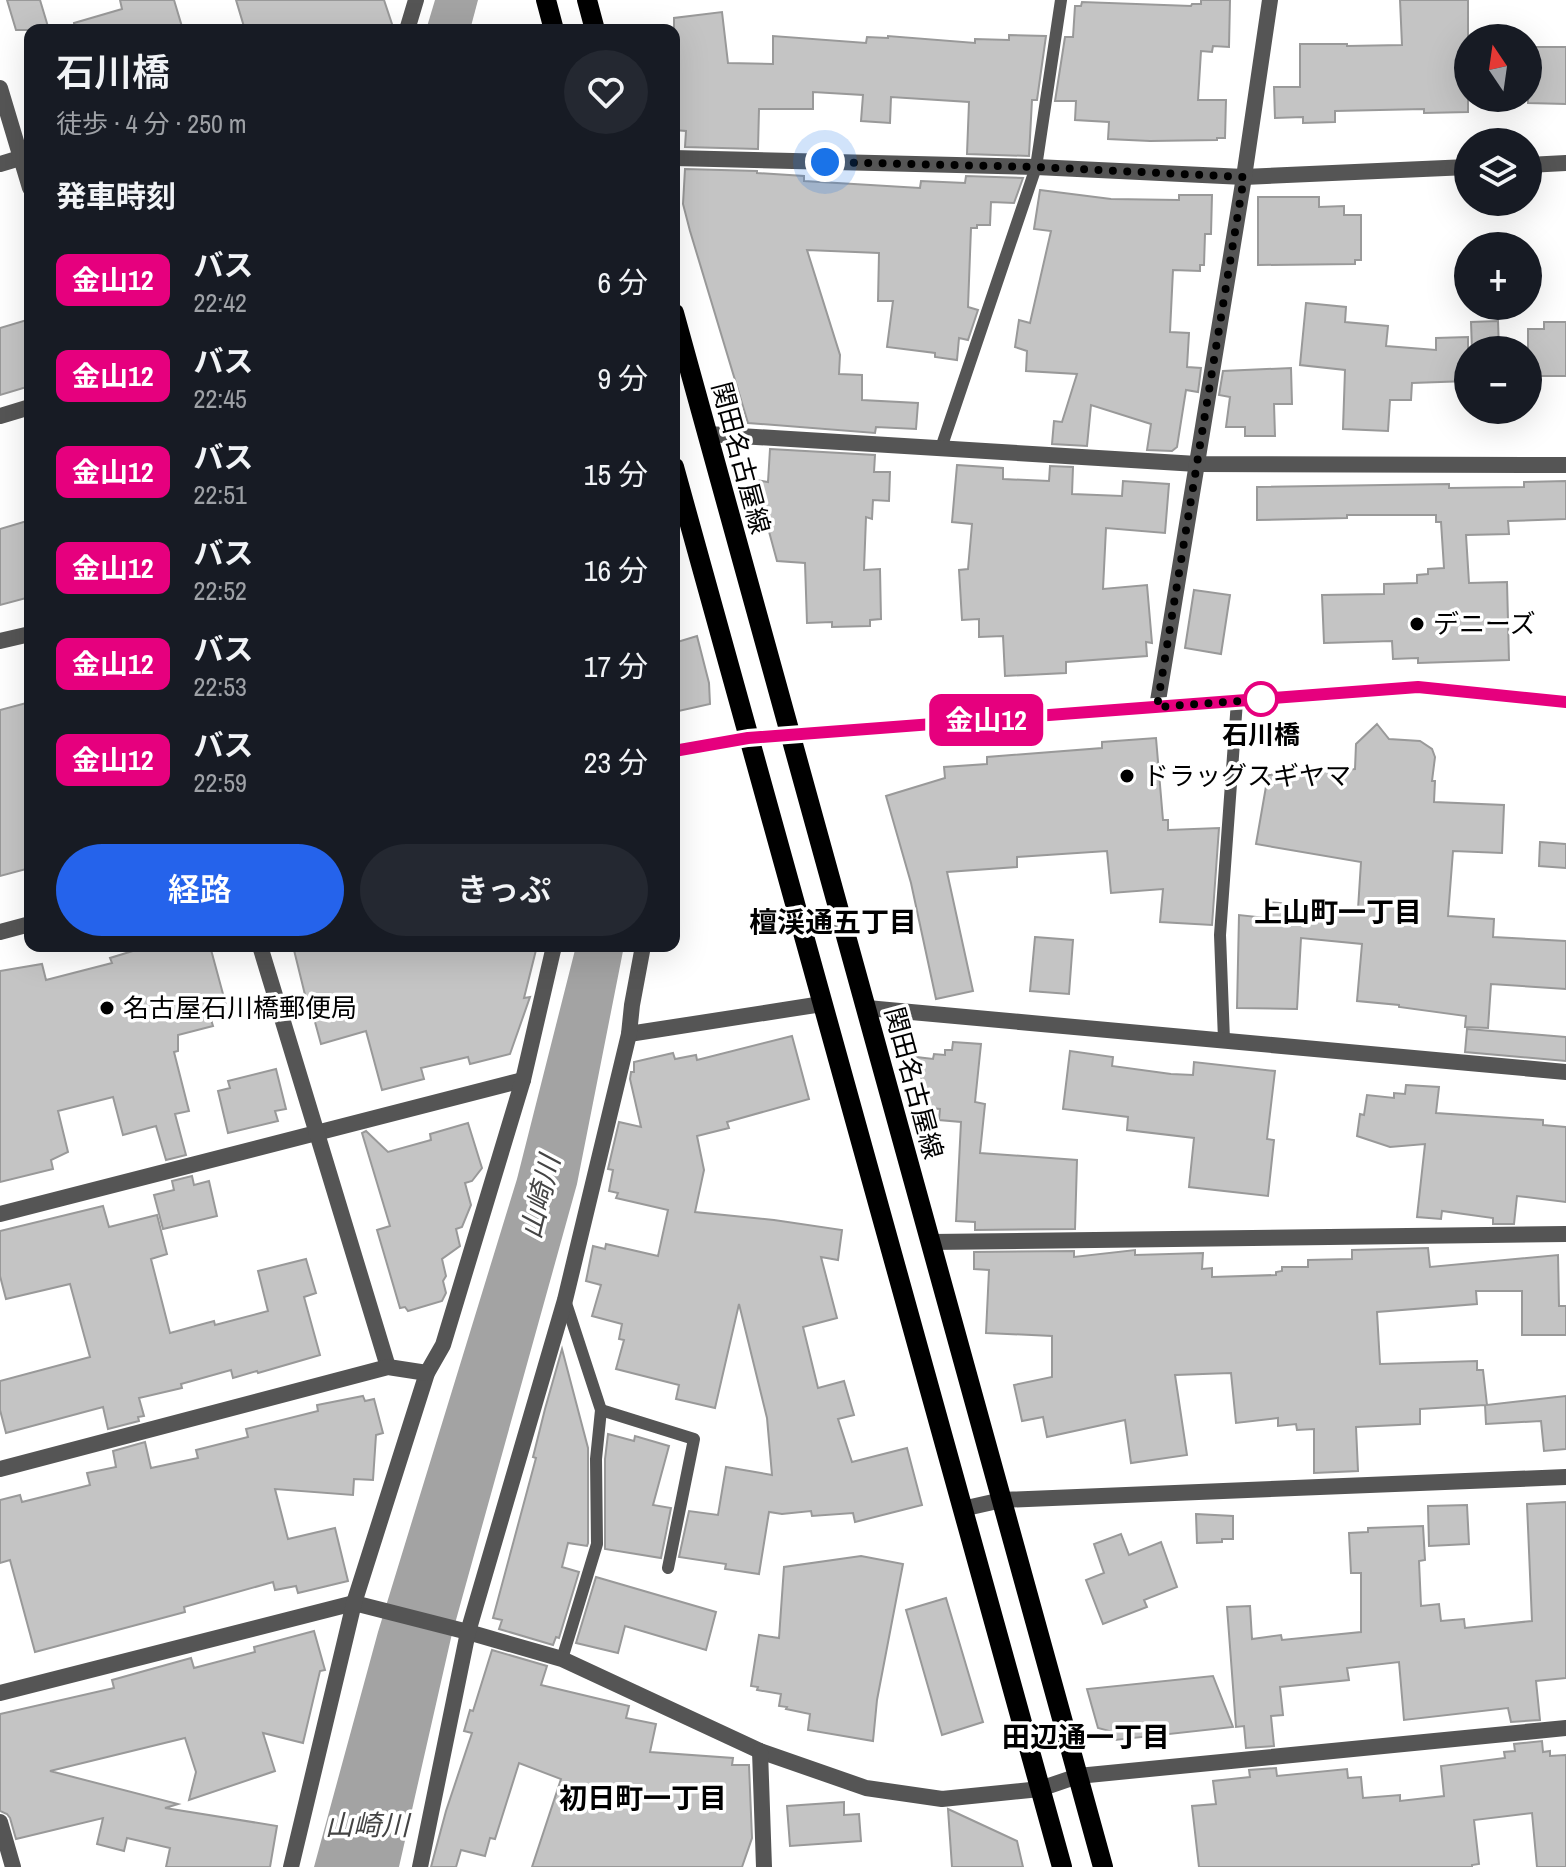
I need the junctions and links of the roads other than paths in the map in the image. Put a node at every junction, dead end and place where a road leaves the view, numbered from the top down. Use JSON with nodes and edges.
{"nodes":[{"id":1,"x":416,"y":0,"type":"edge"},
{"id":2,"x":546,"y":0,"type":"edge"},
{"id":3,"x":587,"y":0,"type":"edge"},
{"id":4,"x":1061,"y":0,"type":"edge"},
{"id":5,"x":1270,"y":0,"type":"edge"},
{"id":6,"x":409,"y":24,"type":"edge"},
{"id":7,"x":552,"y":24,"type":"edge"},
{"id":8,"x":593,"y":24,"type":"edge"},
{"id":9,"x":0,"y":88,"type":"edge"},
{"id":10,"x":24,"y":151,"type":"edge"},
{"id":11,"x":24,"y":157,"type":"edge"},
{"id":12,"x":680,"y":158,"type":"edge"},
{"id":13,"x":1566,"y":163,"type":"edge"},
{"id":14,"x":0,"y":164,"type":"edge"},
{"id":15,"x":1542,"y":164,"type":"edge"},
{"id":16,"x":1036,"y":167,"type":"junction"},
{"id":17,"x":1454,"y":168,"type":"edge"},
{"id":18,"x":1244,"y":177,"type":"junction"},
{"id":19,"x":680,"y":334,"type":"edge"},
{"id":20,"x":24,"y":409,"type":"edge"},
{"id":21,"x":0,"y":416,"type":"edge"},
{"id":22,"x":708,"y":434,"type":"junction"},
{"id":23,"x":941,"y":448,"type":"junction"},
{"id":24,"x":1197,"y":464,"type":"junction"},
{"id":25,"x":1566,"y":465,"type":"edge"},
{"id":26,"x":680,"y":489,"type":"edge"},
{"id":27,"x":24,"y":635,"type":"edge"},
{"id":28,"x":0,"y":641,"type":"edge"},
{"id":29,"x":1237,"y":701,"type":"junction"},
{"id":30,"x":1566,"y":702,"type":"edge"},
{"id":31,"x":1157,"y":707,"type":"junction"},
{"id":32,"x":791,"y":735,"type":"junction"},
{"id":33,"x":748,"y":738,"type":"junction"},
{"id":34,"x":680,"y":750,"type":"edge"},
{"id":35,"x":24,"y":926,"type":"edge"},
{"id":36,"x":0,"y":932,"type":"edge"},
{"id":37,"x":262,"y":952,"type":"edge"},
{"id":38,"x":553,"y":952,"type":"edge"},
{"id":39,"x":642,"y":952,"type":"edge"},
{"id":40,"x":822,"y":1004,"type":"junction"},
{"id":41,"x":867,"y":1008,"type":"junction"},
{"id":42,"x":629,"y":1034,"type":"junction"},
{"id":43,"x":1224,"y":1040,"type":"junction"},
{"id":44,"x":1566,"y":1072,"type":"edge"},
{"id":45,"x":523,"y":1080,"type":"junction"},
{"id":46,"x":315,"y":1132,"type":"junction"},
{"id":47,"x":0,"y":1214,"type":"edge"},
{"id":48,"x":1566,"y":1234,"type":"edge"},
{"id":49,"x":931,"y":1242,"type":"junction"},
{"id":50,"x":565,"y":1300,"type":"junction"},
{"id":51,"x":388,"y":1367,"type":"junction"},
{"id":52,"x":427,"y":1373,"type":"junction"},
{"id":53,"x":601,"y":1410,"type":"junction"},
{"id":54,"x":0,"y":1469,"type":"edge"},
{"id":55,"x":1566,"y":1477,"type":"edge"},
{"id":56,"x":1002,"y":1500,"type":"junction"},
{"id":57,"x":962,"y":1509,"type":"junction"},
{"id":58,"x":668,"y":1568,"type":"dead end"},
{"id":59,"x":354,"y":1603,"type":"junction"},
{"id":60,"x":464,"y":1630,"type":"junction"},
{"id":61,"x":562,"y":1659,"type":"junction"},
{"id":62,"x":0,"y":1693,"type":"edge"},
{"id":63,"x":1566,"y":1728,"type":"edge"},
{"id":64,"x":760,"y":1751,"type":"junction"},
{"id":65,"x":1078,"y":1776,"type":"junction"},
{"id":66,"x":1040,"y":1789,"type":"junction"},
{"id":67,"x":0,"y":1822,"type":"edge"},
{"id":68,"x":13,"y":1867,"type":"edge"},
{"id":69,"x":291,"y":1867,"type":"edge"},
{"id":70,"x":420,"y":1867,"type":"edge"},
{"id":71,"x":764,"y":1867,"type":"edge"},
{"id":72,"x":1062,"y":1867,"type":"edge"},
{"id":73,"x":1103,"y":1867,"type":"edge"}],
"edges":[{"from":1,"to":6,"type":"street"},
{"from":2,"to":7,"type":"main road"},
{"from":3,"to":8,"type":"main road"},
{"from":4,"to":16,"type":"lane"},
{"from":5,"to":18,"type":"street"},
{"from":9,"to":10,"type":"street"},
{"from":11,"to":14,"type":"street"},
{"from":12,"to":16,"type":"street"},
{"from":13,"to":15,"type":"street"},
{"from":16,"to":18,"type":"street"},
{"from":16,"to":23,"type":"lane"},
{"from":17,"to":18,"type":"street"},
{"from":18,"to":24,"type":"street"},
{"from":19,"to":22,"type":"main road","name":"関田名古屋線"},
{"from":20,"to":21,"type":"street"},
{"from":22,"to":23,"type":"street"},
{"from":22,"to":32,"type":"main road","name":"関田名古屋線"},
{"from":23,"to":24,"type":"street"},
{"from":24,"to":25,"type":"street"},
{"from":24,"to":31,"type":"street"},
{"from":26,"to":33,"type":"main road"},
{"from":27,"to":28,"type":"street"},
{"from":29,"to":30,"type":"street"},
{"from":29,"to":31,"type":"street"},
{"from":29,"to":43,"type":"lane"},
{"from":31,"to":32,"type":"street"},
{"from":32,"to":33,"type":"street"},
{"from":32,"to":41,"type":"main road","name":"関田名古屋線"},
{"from":33,"to":34,"type":"street"},
{"from":33,"to":40,"type":"main road"},
{"from":35,"to":36,"type":"street"},
{"from":37,"to":46,"type":"street"},
{"from":38,"to":45,"type":"street"},
{"from":39,"to":42,"type":"street"},
{"from":40,"to":42,"type":"street"},
{"from":40,"to":57,"type":"main road"},
{"from":41,"to":43,"type":"street"},
{"from":41,"to":49,"type":"main road","name":"関田名古屋線"},
{"from":42,"to":50,"type":"street"},
{"from":43,"to":44,"type":"street"},
{"from":45,"to":46,"type":"street"},
{"from":45,"to":52,"type":"street"},
{"from":46,"to":47,"type":"street"},
{"from":46,"to":51,"type":"street"},
{"from":48,"to":49,"type":"street"},
{"from":49,"to":56,"type":"main road","name":"関田名古屋線"},
{"from":50,"to":53,"type":"lane"},
{"from":50,"to":60,"type":"street"},
{"from":51,"to":52,"type":"street"},
{"from":51,"to":54,"type":"street"},
{"from":52,"to":59,"type":"street"},
{"from":53,"to":58,"type":"lane"},
{"from":53,"to":61,"type":"lane"},
{"from":55,"to":56,"type":"street"},
{"from":56,"to":57,"type":"street"},
{"from":56,"to":65,"type":"main road","name":"関田名古屋線"},
{"from":57,"to":66,"type":"main road"},
{"from":59,"to":60,"type":"street"},
{"from":59,"to":62,"type":"street"},
{"from":59,"to":69,"type":"street"},
{"from":60,"to":61,"type":"street"},
{"from":60,"to":70,"type":"street"},
{"from":61,"to":64,"type":"street"},
{"from":63,"to":65,"type":"street"},
{"from":64,"to":66,"type":"street"},
{"from":64,"to":71,"type":"street"},
{"from":65,"to":66,"type":"street"},
{"from":65,"to":73,"type":"main road","name":"関田名古屋線"},
{"from":66,"to":72,"type":"main road"},
{"from":67,"to":68,"type":"street"}]}
